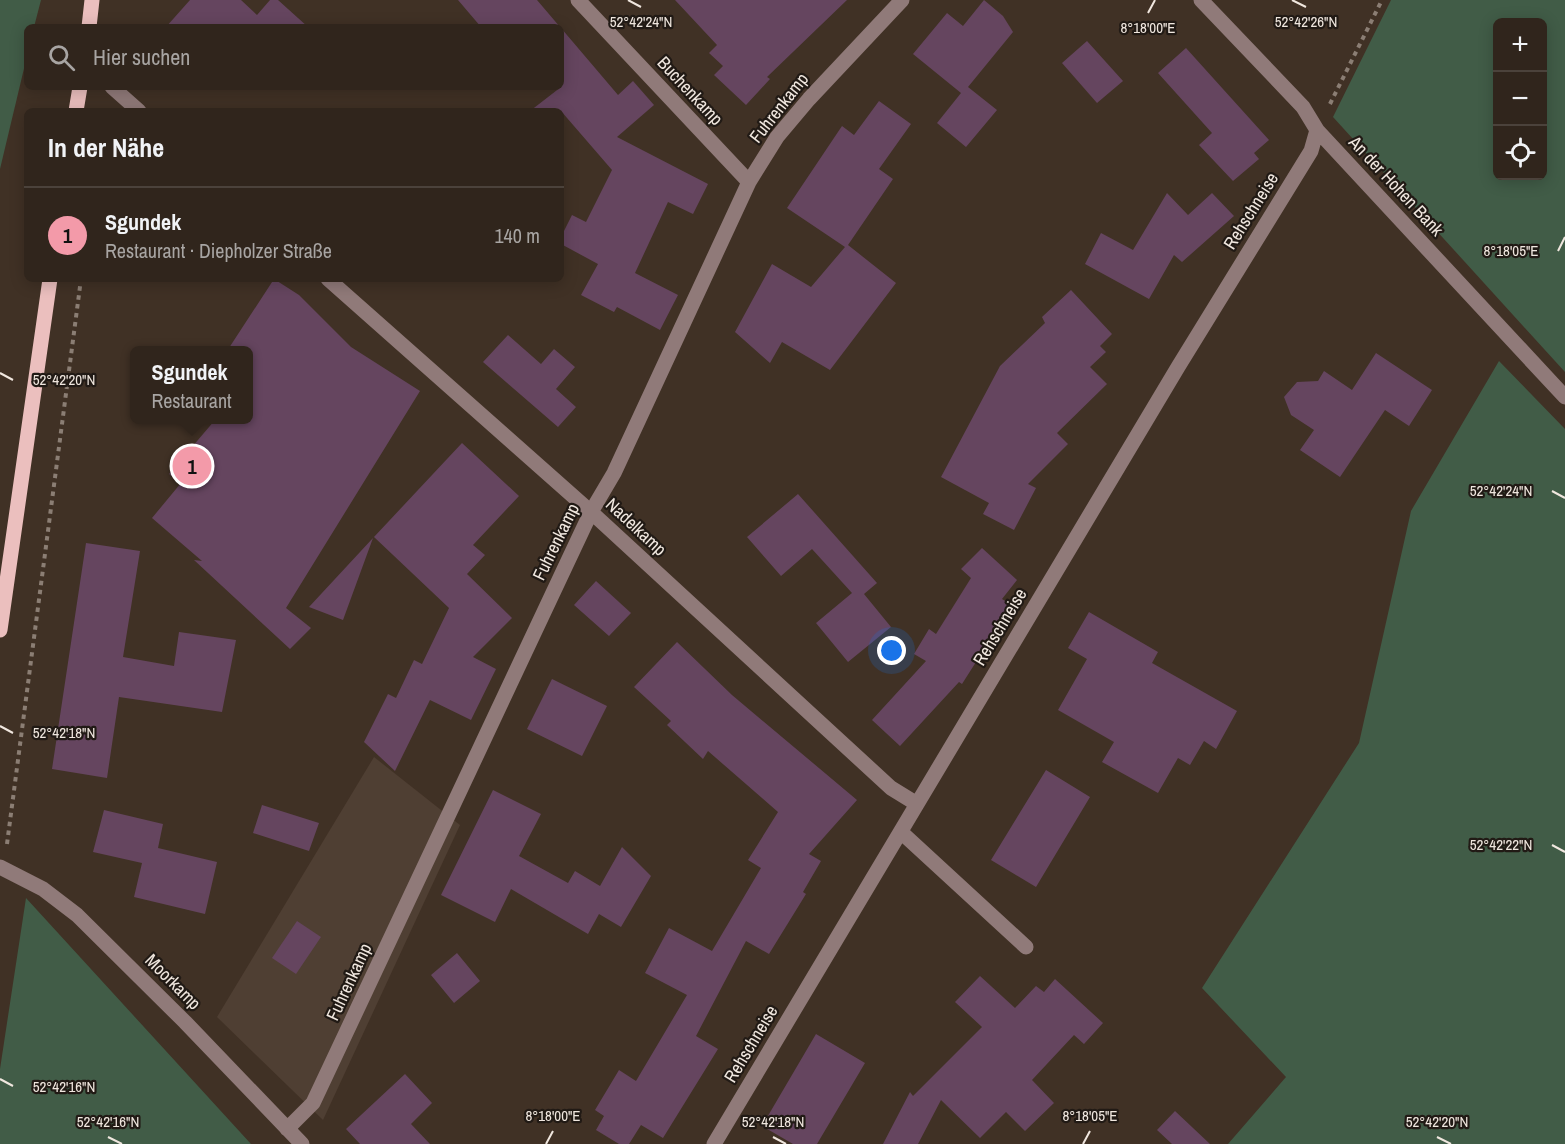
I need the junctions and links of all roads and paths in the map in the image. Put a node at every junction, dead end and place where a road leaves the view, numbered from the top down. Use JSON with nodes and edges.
{"nodes":[{"id":1,"x":92,"y":0,"type":"edge"},
{"id":2,"x":578,"y":0,"type":"edge"},
{"id":3,"x":902,"y":0,"type":"edge"},
{"id":4,"x":1201,"y":0,"type":"edge"},
{"id":5,"x":1382,"y":0,"type":"edge"},
{"id":6,"x":88,"y":24,"type":"edge"},
{"id":7,"x":80,"y":90,"type":"edge"},
{"id":8,"x":116,"y":90,"type":"edge"},
{"id":9,"x":76,"y":108,"type":"edge"},
{"id":10,"x":136,"y":108,"type":"edge"},
{"id":11,"x":1317,"y":130,"type":"junction"},
{"id":12,"x":749,"y":182,"type":"junction"},
{"id":13,"x":50,"y":282,"type":"edge"},
{"id":14,"x":81,"y":282,"type":"edge"},
{"id":15,"x":331,"y":282,"type":"edge"},
{"id":16,"x":1565,"y":397,"type":"edge"},
{"id":17,"x":591,"y":512,"type":"junction"},
{"id":18,"x":4,"y":581,"type":"edge"},
{"id":19,"x":0,"y":630,"type":"edge"},
{"id":20,"x":917,"y":804,"type":"junction"},
{"id":21,"x":901,"y":832,"type":"junction"},
{"id":22,"x":2,"y":868,"type":"edge"},
{"id":23,"x":1026,"y":947,"type":"dead end"},
{"id":24,"x":287,"y":1129,"type":"junction"},
{"id":25,"x":302,"y":1144,"type":"edge"},
{"id":26,"x":714,"y":1144,"type":"edge"}],
"edges":[{"from":1,"to":6,"type":"main road"},
{"from":2,"to":12,"type":"street","name":"Buchenkamp"},
{"from":3,"to":12,"type":"street","name":"Fuhrenkamp"},
{"from":4,"to":11,"type":"street","name":"An der Hohen Bank"},
{"from":5,"to":11,"type":"path"},
{"from":7,"to":9,"type":"main road"},
{"from":8,"to":10,"type":"street"},
{"from":11,"to":16,"type":"street","name":"An der Hohen Bank"},
{"from":11,"to":20,"type":"street","name":"Rehschneise"},
{"from":12,"to":17,"type":"street","name":"Fuhrenkamp"},
{"from":13,"to":18,"type":"main road"},
{"from":14,"to":22,"type":"path"},
{"from":15,"to":17,"type":"street","name":"Nadelkamp"},
{"from":17,"to":20,"type":"street","name":"Nadelkamp"},
{"from":17,"to":24,"type":"street","name":"Fuhrenkamp"},
{"from":18,"to":19,"type":"main road"},
{"from":20,"to":21,"type":"street","name":"Rehschneise"},
{"from":21,"to":23,"type":"street"},
{"from":21,"to":26,"type":"street","name":"Rehschneise"},
{"from":22,"to":24,"type":"street","name":"Moorkamp"},
{"from":24,"to":25,"type":"street","name":"Moorkamp"}]}
